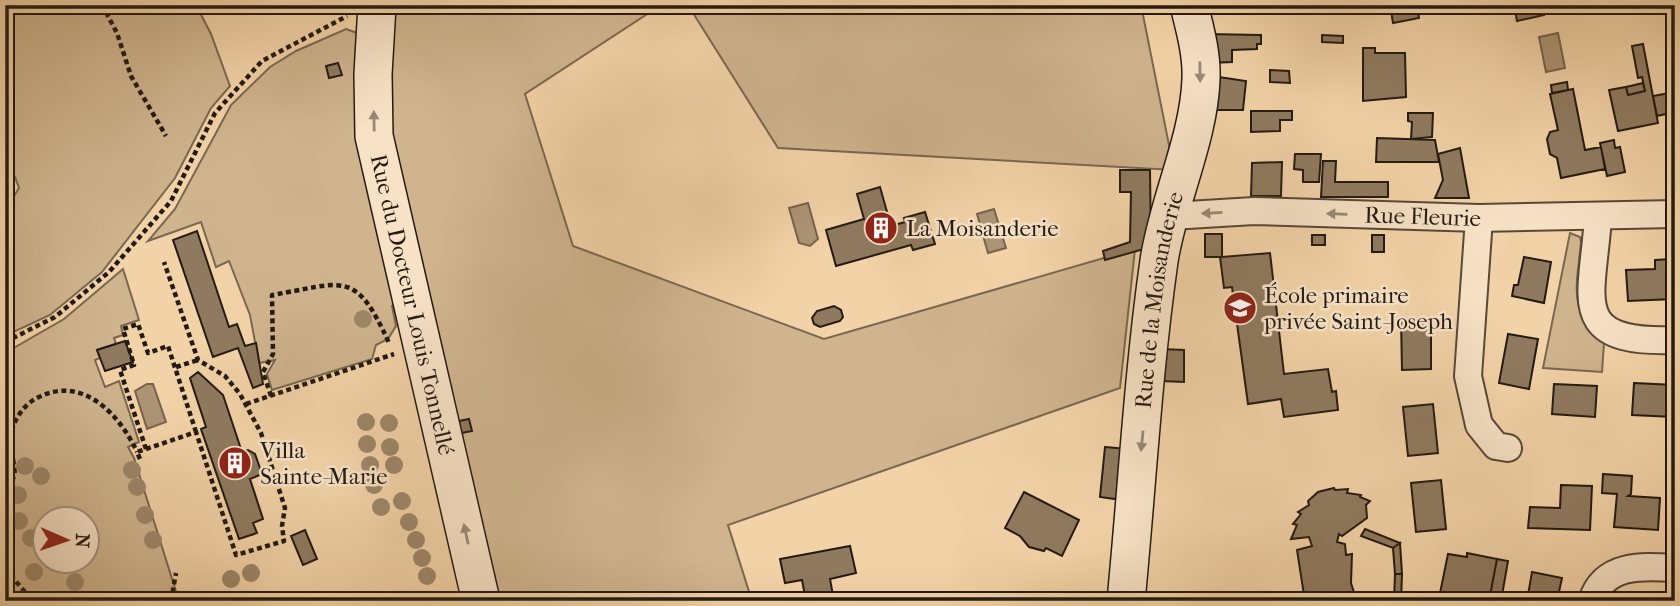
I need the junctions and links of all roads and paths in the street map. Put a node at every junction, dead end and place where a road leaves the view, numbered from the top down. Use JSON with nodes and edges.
{"nodes":[{"id":1,"x":102,"y":5,"type":"edge"},
{"id":2,"x":1189,"y":5,"type":"edge"},
{"id":3,"x":367,"y":9,"type":"edge"},
{"id":4,"x":166,"y":136,"type":"dead end"},
{"id":5,"x":1675,"y":214,"type":"edge"},
{"id":6,"x":1171,"y":216,"type":"junction"},
{"id":7,"x":1479,"y":218,"type":"junction"},
{"id":8,"x":1598,"y":218,"type":"junction"},
{"id":9,"x":163,"y":261,"type":"dead end"},
{"id":10,"x":1675,"y":340,"type":"edge"},
{"id":11,"x":5,"y":342,"type":"edge"},
{"id":12,"x":198,"y":360,"type":"junction"},
{"id":13,"x":176,"y":367,"type":"junction"},
{"id":14,"x":271,"y":396,"type":"junction"},
{"id":15,"x":246,"y":404,"type":"junction"},
{"id":16,"x":197,"y":432,"type":"junction"},
{"id":17,"x":1508,"y":448,"type":"dead end"},
{"id":18,"x":146,"y":449,"type":"junction"},
{"id":19,"x":137,"y":453,"type":"junction"},
{"id":20,"x":140,"y":459,"type":"dead end"},
{"id":21,"x":5,"y":486,"type":"edge"},
{"id":22,"x":1675,"y":568,"type":"edge"},
{"id":23,"x":5,"y":569,"type":"edge"},
{"id":24,"x":176,"y":573,"type":"dead end"},
{"id":25,"x":40,"y":601,"type":"edge"},
{"id":26,"x":172,"y":601,"type":"edge"},
{"id":27,"x":481,"y":601,"type":"edge"},
{"id":28,"x":1126,"y":601,"type":"edge"},
{"id":29,"x":1592,"y":601,"type":"edge"}],
"edges":[{"from":1,"to":4,"type":"path"},
{"from":2,"to":6,"type":"street","name":"Rue de la Moisanderie","one_way":true},
{"from":3,"to":11,"type":"path"},
{"from":27,"to":3,"type":"street","name":"Rue du Docteur Louis Tonnellé","one_way":true},
{"from":5,"to":8,"type":"street","name":"Rue Fleurie"},
{"from":7,"to":6,"type":"street","name":"Rue Fleurie","one_way":true},
{"from":6,"to":28,"type":"street","name":"Rue de la Moisanderie","one_way":true},
{"from":7,"to":8,"type":"street","name":"Rue Fleurie"},
{"from":7,"to":17,"type":"street"},
{"from":8,"to":10,"type":"street"},
{"from":9,"to":12,"type":"path"},
{"from":12,"to":13,"type":"path"},
{"from":12,"to":15,"type":"path"},
{"from":13,"to":16,"type":"path"},
{"from":13,"to":18,"type":"path"},
{"from":14,"to":14,"type":"path"},
{"from":14,"to":15,"type":"path"},
{"from":15,"to":16,"type":"path"},
{"from":16,"to":18,"type":"path"},
{"from":18,"to":19,"type":"path"},
{"from":19,"to":20,"type":"path"},
{"from":19,"to":21,"type":"path"},
{"from":22,"to":29,"type":"street"},
{"from":23,"to":25,"type":"path"},
{"from":24,"to":26,"type":"path"}]}
